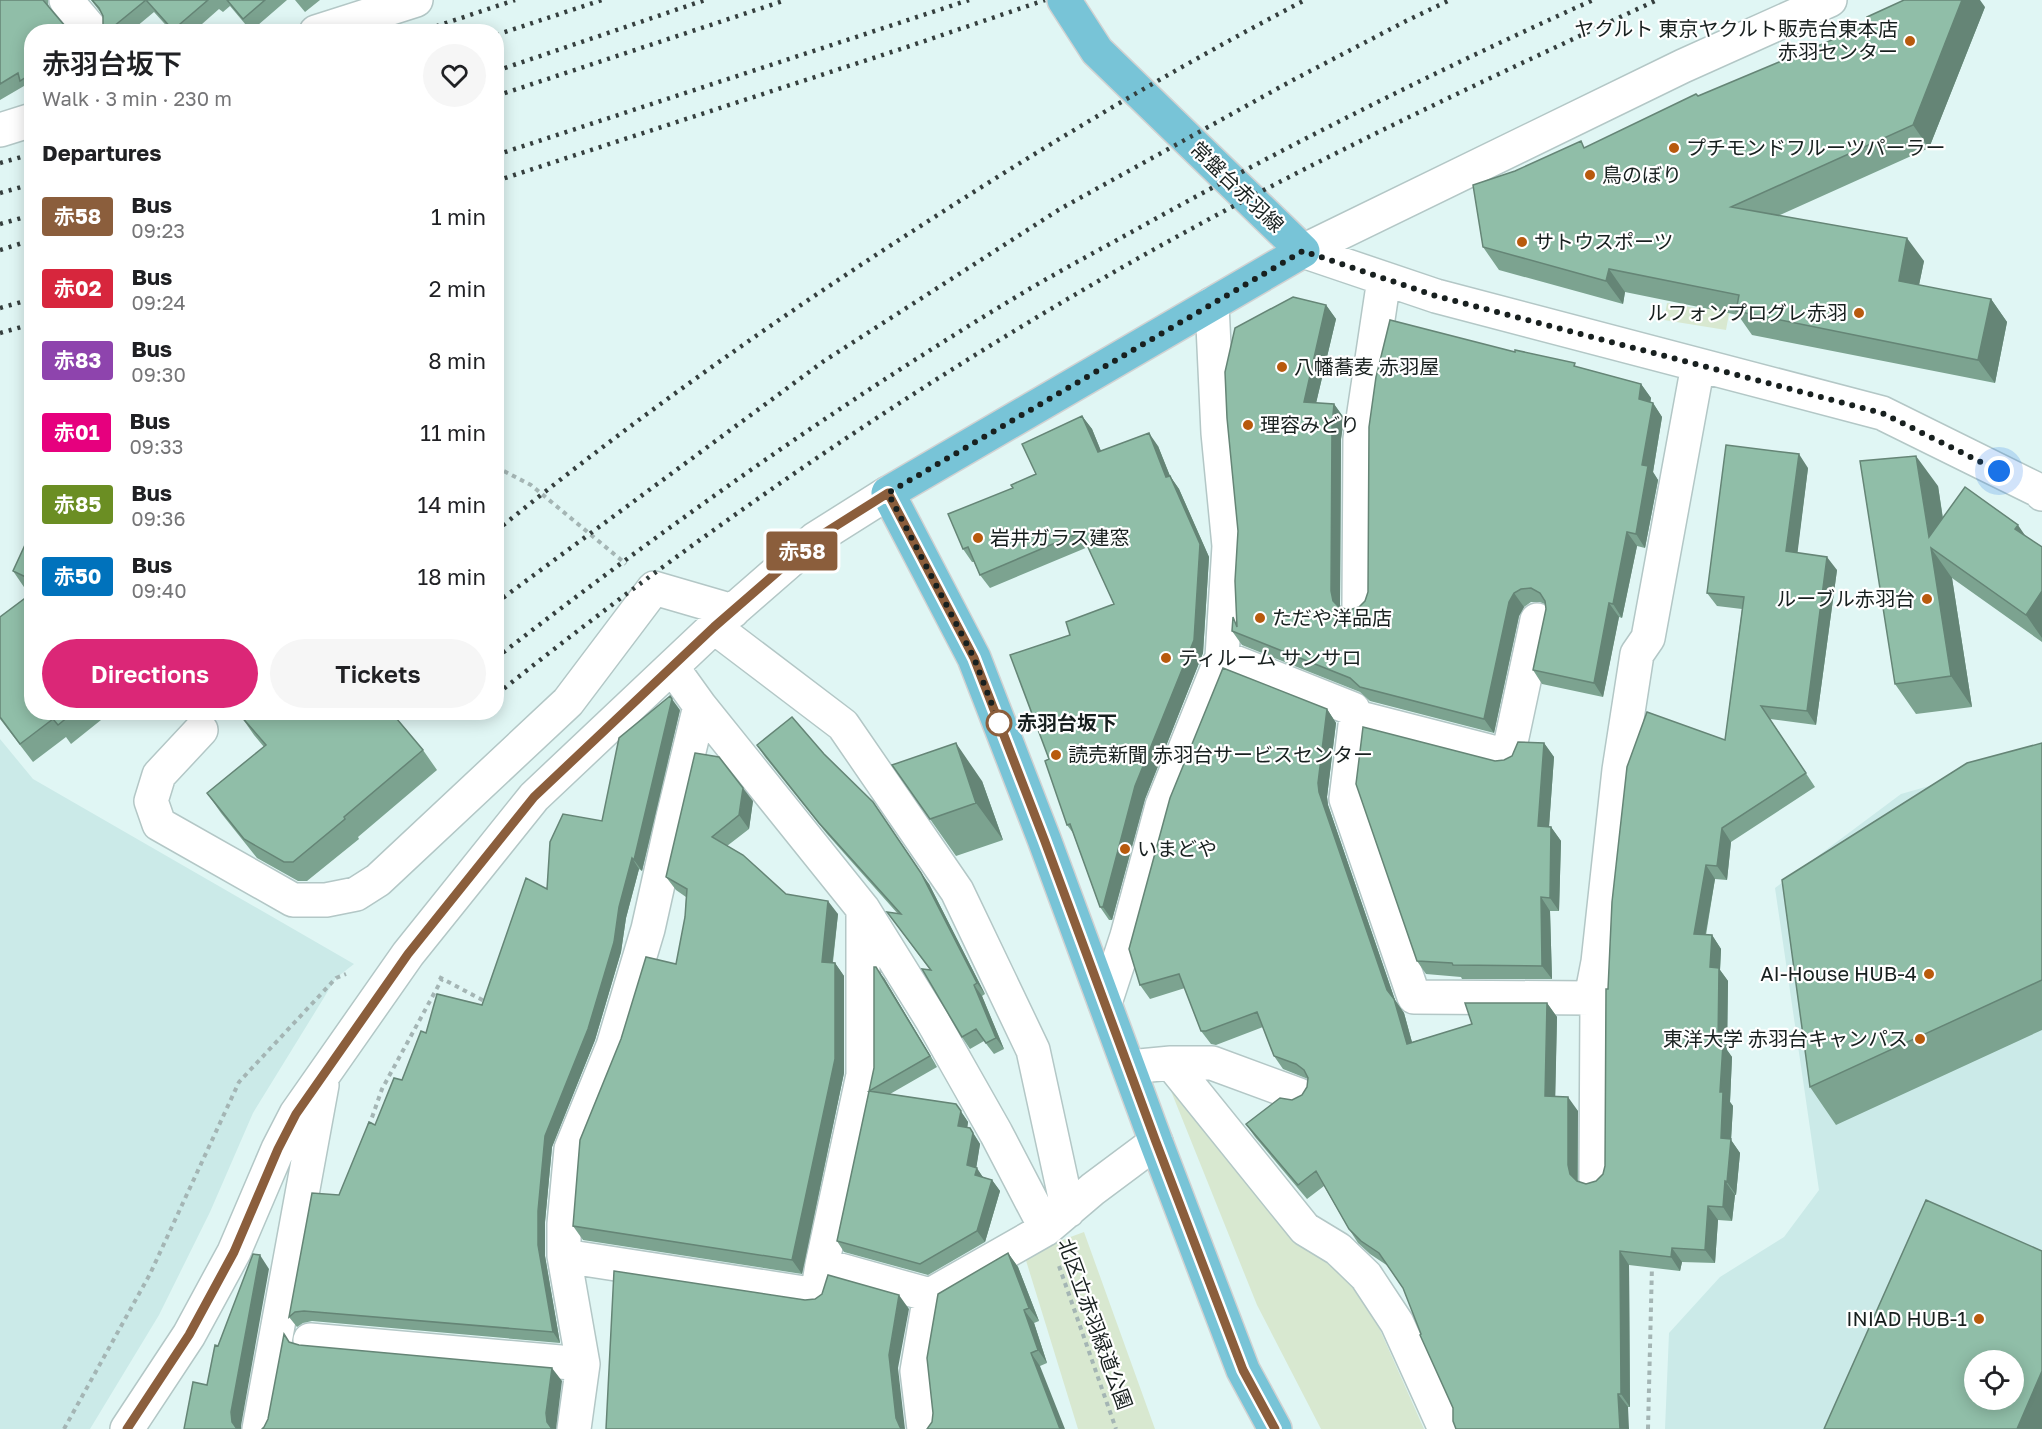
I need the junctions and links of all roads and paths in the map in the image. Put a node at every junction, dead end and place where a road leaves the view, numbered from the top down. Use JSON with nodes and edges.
{"nodes":[{"id":1,"x":66,"y":0,"type":"edge"},
{"id":2,"x":416,"y":0,"type":"edge"},
{"id":3,"x":1064,"y":0,"type":"edge"},
{"id":4,"x":1830,"y":0,"type":"edge"},
{"id":5,"x":86,"y":24,"type":"edge"},
{"id":6,"x":341,"y":24,"type":"edge"},
{"id":7,"x":24,"y":122,"type":"edge"},
{"id":8,"x":0,"y":130,"type":"edge"},
{"id":9,"x":1303,"y":251,"type":"junction"},
{"id":10,"x":1384,"y":279,"type":"junction"},
{"id":11,"x":1212,"y":304,"type":"junction"},
{"id":12,"x":1698,"y":365,"type":"junction"},
{"id":13,"x":504,"y":471,"type":"edge"},
{"id":14,"x":2040,"y":492,"type":"edge"},
{"id":15,"x":888,"y":493,"type":"junction"},
{"id":16,"x":654,"y":588,"type":"junction"},
{"id":17,"x":1359,"y":605,"type":"edge"},
{"id":18,"x":723,"y":619,"type":"junction"},
{"id":19,"x":1537,"y":620,"type":"dead end"},
{"id":20,"x":1222,"y":657,"type":"junction"},
{"id":21,"x":672,"y":667,"type":"junction"},
{"id":22,"x":700,"y":705,"type":"junction"},
{"id":23,"x":1356,"y":717,"type":"junction"},
{"id":24,"x":201,"y":730,"type":"dead end"},
{"id":25,"x":863,"y":909,"type":"junction"},
{"id":26,"x":408,"y":954,"type":"junction"},
{"id":27,"x":1591,"y":998,"type":"junction"},
{"id":28,"x":1105,"y":1003,"type":"junction"},
{"id":29,"x":496,"y":1007,"type":"edge"},
{"id":30,"x":1171,"y":1063,"type":"junction"},
{"id":31,"x":1129,"y":1067,"type":"junction"},
{"id":32,"x":324,"y":1075,"type":"junction"},
{"id":33,"x":1299,"y":1095,"type":"edge"},
{"id":34,"x":368,"y":1131,"type":"edge"},
{"id":35,"x":1156,"y":1142,"type":"junction"},
{"id":36,"x":1596,"y":1179,"type":"edge"},
{"id":37,"x":1057,"y":1220,"type":"junction"},
{"id":38,"x":1652,"y":1254,"type":"edge"},
{"id":39,"x":564,"y":1256,"type":"junction"},
{"id":40,"x":822,"y":1265,"type":"junction"},
{"id":41,"x":930,"y":1295,"type":"junction"},
{"id":42,"x":310,"y":1340,"type":"dead end"},
{"id":43,"x":583,"y":1364,"type":"junction"},
{"id":44,"x":64,"y":1429,"type":"edge"},
{"id":45,"x":127,"y":1429,"type":"edge"},
{"id":46,"x":260,"y":1429,"type":"edge"},
{"id":47,"x":574,"y":1429,"type":"edge"},
{"id":48,"x":924,"y":1429,"type":"edge"},
{"id":49,"x":1116,"y":1429,"type":"edge"},
{"id":50,"x":1275,"y":1429,"type":"edge"},
{"id":51,"x":1445,"y":1429,"type":"edge"},
{"id":52,"x":1648,"y":1429,"type":"edge"}],
"edges":[{"from":1,"to":5,"type":"street"},
{"from":2,"to":6,"type":"street"},
{"from":3,"to":9,"type":"main road","name":"常盤台赤羽線"},
{"from":4,"to":9,"type":"street"},
{"from":7,"to":8,"type":"street"},
{"from":9,"to":10,"type":"street"},
{"from":9,"to":11,"type":"main road","name":"常盤台赤羽線"},
{"from":10,"to":12,"type":"street"},
{"from":10,"to":17,"type":"street"},
{"from":11,"to":15,"type":"main road","name":"常盤台赤羽線"},
{"from":11,"to":20,"type":"street"},
{"from":12,"to":14,"type":"street"},
{"from":12,"to":27,"type":"street"},
{"from":13,"to":16,"type":"path"},
{"from":15,"to":18,"type":"street"},
{"from":15,"to":28,"type":"main road"},
{"from":16,"to":18,"type":"street"},
{"from":16,"to":24,"type":"street"},
{"from":18,"to":21,"type":"street"},
{"from":18,"to":37,"type":"street"},
{"from":19,"to":23,"type":"street"},
{"from":20,"to":23,"type":"street"},
{"from":20,"to":28,"type":"street"},
{"from":21,"to":22,"type":"street"},
{"from":21,"to":26,"type":"street"},
{"from":22,"to":25,"type":"street"},
{"from":22,"to":39,"type":"street"},
{"from":23,"to":27,"type":"street"},
{"from":25,"to":37,"type":"street"},
{"from":25,"to":40,"type":"street"},
{"from":26,"to":32,"type":"street"},
{"from":26,"to":44,"type":"path"},
{"from":27,"to":36,"type":"street"},
{"from":28,"to":31,"type":"main road"},
{"from":29,"to":34,"type":"path"},
{"from":30,"to":31,"type":"street"},
{"from":30,"to":33,"type":"street"},
{"from":30,"to":51,"type":"street"},
{"from":31,"to":35,"type":"main road"},
{"from":32,"to":45,"type":"street"},
{"from":32,"to":46,"type":"street"},
{"from":35,"to":37,"type":"street"},
{"from":35,"to":50,"type":"main road"},
{"from":37,"to":41,"type":"street"},
{"from":37,"to":49,"type":"path","name":"北区立赤羽緑道公園"},
{"from":38,"to":52,"type":"path"},
{"from":39,"to":40,"type":"street"},
{"from":39,"to":43,"type":"street"},
{"from":40,"to":41,"type":"street"},
{"from":41,"to":48,"type":"street"},
{"from":42,"to":43,"type":"street"},
{"from":43,"to":47,"type":"street"}]}
